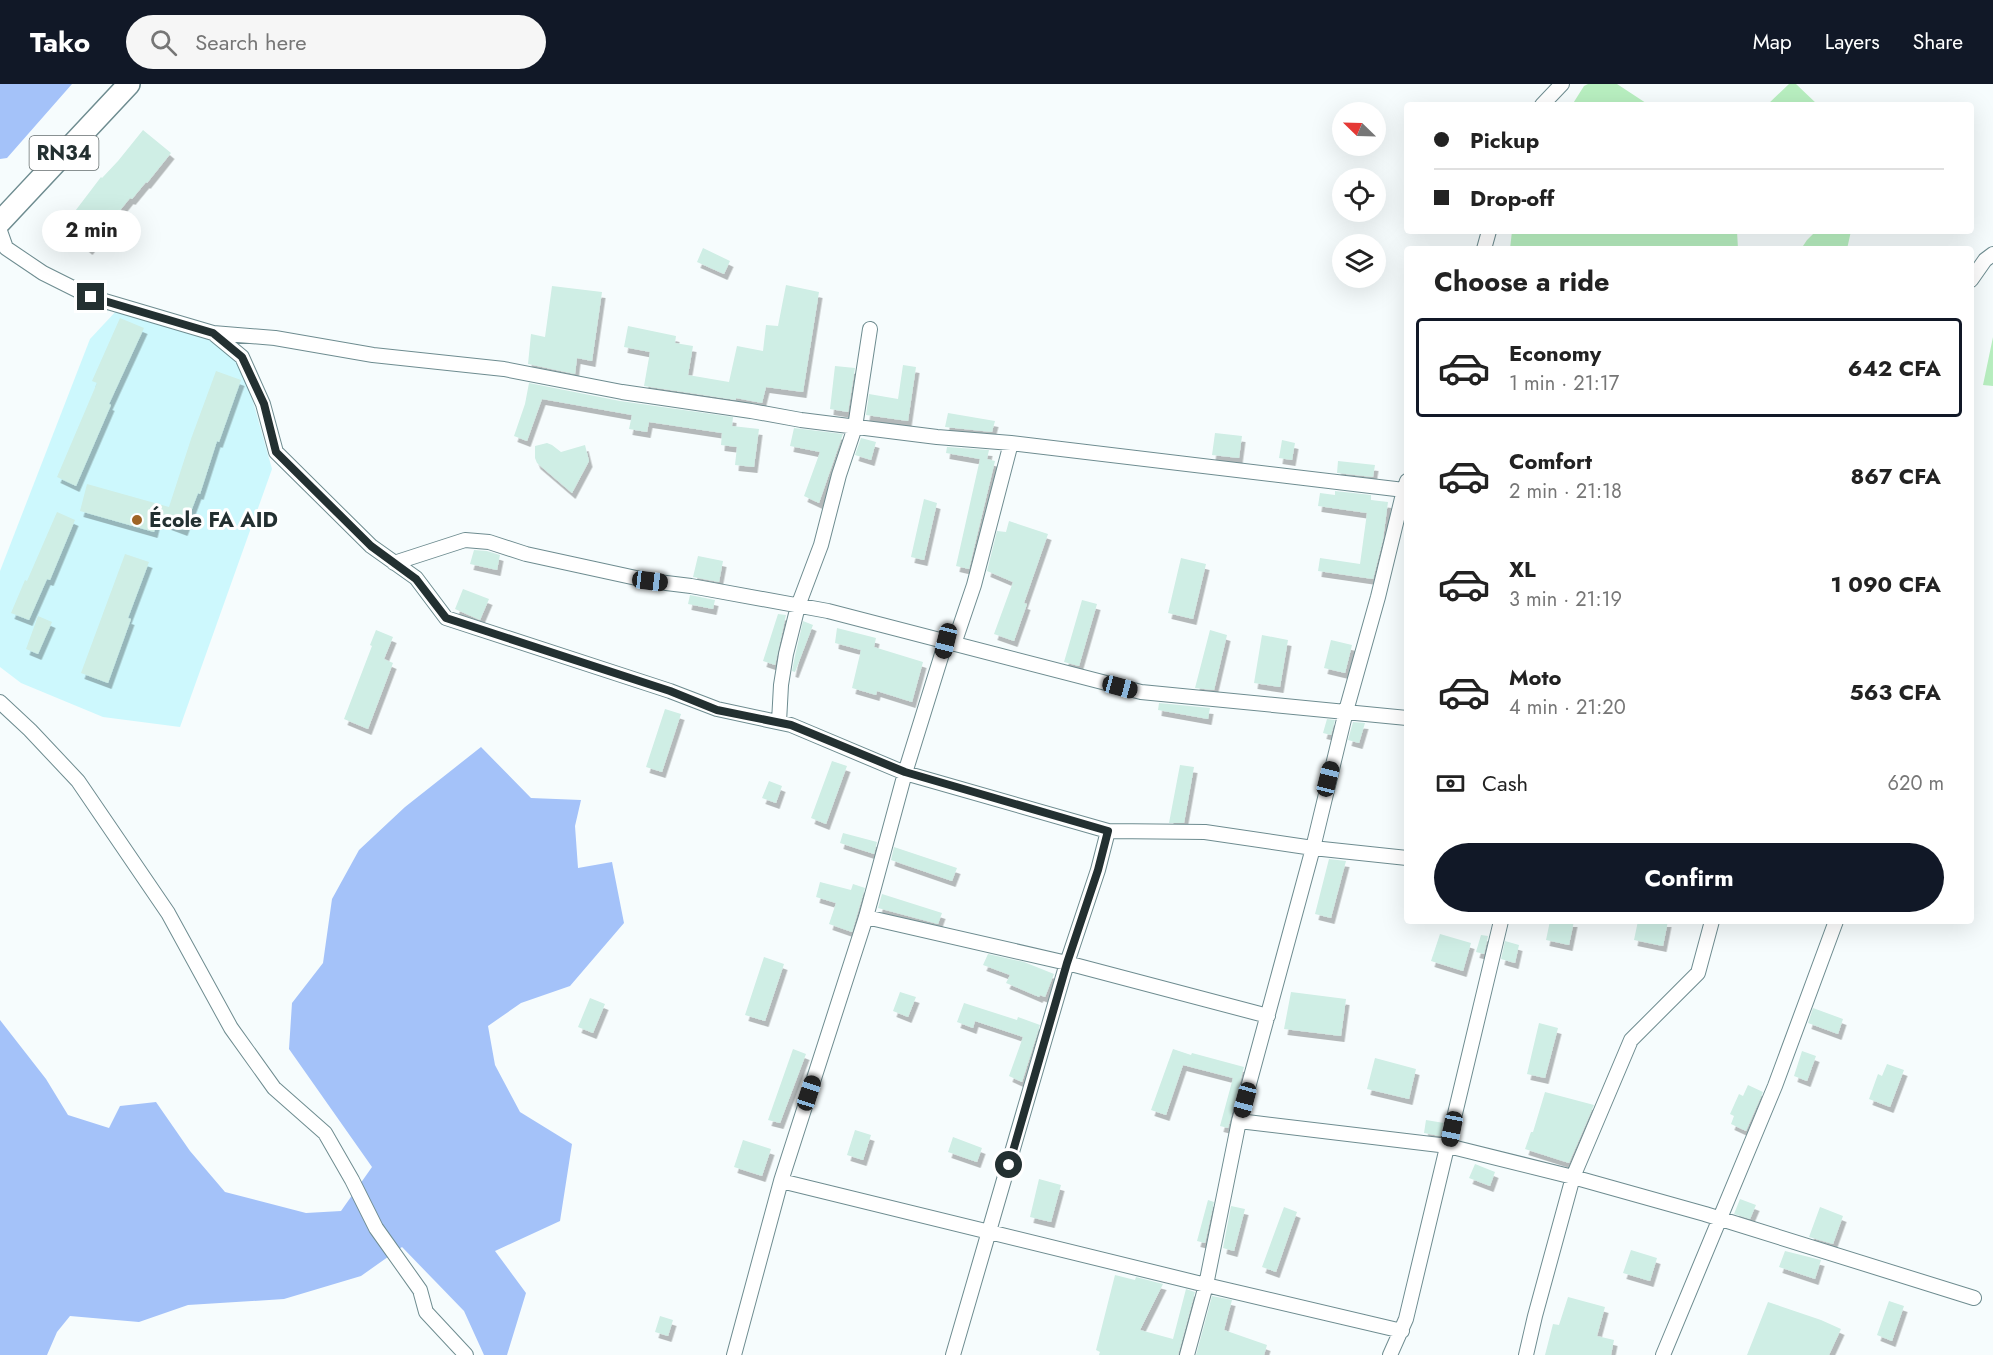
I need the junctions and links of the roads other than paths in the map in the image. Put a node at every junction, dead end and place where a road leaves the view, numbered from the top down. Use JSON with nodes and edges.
{"nodes":[{"id":1,"x":129,"y":84,"type":"edge"},
{"id":2,"x":1562,"y":84,"type":"edge"},
{"id":3,"x":1545,"y":102,"type":"edge"},
{"id":4,"x":0,"y":222,"type":"edge"},
{"id":5,"x":0,"y":231,"type":"edge"},
{"id":6,"x":1993,"y":254,"type":"edge"},
{"id":7,"x":1974,"y":276,"type":"edge"},
{"id":8,"x":870,"y":329,"type":"dead end"},
{"id":9,"x":213,"y":333,"type":"junction"},
{"id":10,"x":855,"y":427,"type":"junction"},
{"id":11,"x":1011,"y":443,"type":"junction"},
{"id":12,"x":1404,"y":488,"type":"edge"},
{"id":13,"x":1404,"y":496,"type":"edge"},
{"id":14,"x":394,"y":563,"type":"junction"},
{"id":15,"x":798,"y":606,"type":"junction"},
{"id":16,"x":950,"y":643,"type":"junction"},
{"id":17,"x":0,"y":702,"type":"edge"},
{"id":18,"x":1346,"y":711,"type":"junction"},
{"id":19,"x":1404,"y":717,"type":"edge"},
{"id":20,"x":779,"y":723,"type":"junction"},
{"id":21,"x":905,"y":772,"type":"junction"},
{"id":22,"x":1108,"y":831,"type":"junction"},
{"id":23,"x":1313,"y":848,"type":"junction"},
{"id":24,"x":1404,"y":858,"type":"edge"},
{"id":25,"x":866,"y":917,"type":"junction"},
{"id":26,"x":1499,"y":924,"type":"edge"},
{"id":27,"x":1711,"y":924,"type":"edge"},
{"id":28,"x":1831,"y":924,"type":"edge"},
{"id":29,"x":1067,"y":963,"type":"junction"},
{"id":30,"x":1268,"y":1016,"type":"junction"},
{"id":31,"x":1239,"y":1121,"type":"junction"},
{"id":32,"x":1448,"y":1146,"type":"junction"},
{"id":33,"x":1573,"y":1177,"type":"junction"},
{"id":34,"x":781,"y":1180,"type":"junction"},
{"id":35,"x":1718,"y":1218,"type":"junction"},
{"id":36,"x":990,"y":1232,"type":"junction"},
{"id":37,"x":1206,"y":1285,"type":"junction"},
{"id":38,"x":1974,"y":1298,"type":"dead end"},
{"id":39,"x":1402,"y":1331,"type":"junction"},
{"id":40,"x":466,"y":1355,"type":"edge"},
{"id":41,"x":734,"y":1355,"type":"edge"},
{"id":42,"x":953,"y":1355,"type":"edge"},
{"id":43,"x":1187,"y":1355,"type":"edge"},
{"id":44,"x":1390,"y":1355,"type":"edge"},
{"id":45,"x":1526,"y":1355,"type":"edge"},
{"id":46,"x":1663,"y":1355,"type":"edge"}],
"edges":[{"from":1,"to":4,"type":"main road","number":"RN34"},
{"from":2,"to":3,"type":"street"},
{"from":5,"to":9,"type":"street"},
{"from":6,"to":7,"type":"street"},
{"from":8,"to":10,"type":"street"},
{"from":9,"to":10,"type":"street"},
{"from":9,"to":14,"type":"street"},
{"from":10,"to":11,"type":"street"},
{"from":10,"to":15,"type":"street"},
{"from":11,"to":12,"type":"street"},
{"from":11,"to":16,"type":"street"},
{"from":13,"to":18,"type":"street"},
{"from":14,"to":15,"type":"street"},
{"from":14,"to":20,"type":"street"},
{"from":15,"to":16,"type":"street"},
{"from":15,"to":20,"type":"street"},
{"from":16,"to":18,"type":"street"},
{"from":16,"to":21,"type":"street"},
{"from":17,"to":40,"type":"street"},
{"from":18,"to":19,"type":"street"},
{"from":18,"to":23,"type":"street"},
{"from":20,"to":21,"type":"street"},
{"from":21,"to":22,"type":"street"},
{"from":21,"to":25,"type":"street"},
{"from":22,"to":23,"type":"street"},
{"from":22,"to":29,"type":"street"},
{"from":23,"to":24,"type":"street"},
{"from":23,"to":30,"type":"street"},
{"from":25,"to":29,"type":"street"},
{"from":25,"to":34,"type":"street"},
{"from":26,"to":32,"type":"street"},
{"from":27,"to":33,"type":"street"},
{"from":28,"to":35,"type":"street"},
{"from":29,"to":30,"type":"street"},
{"from":29,"to":36,"type":"street"},
{"from":30,"to":31,"type":"street"},
{"from":31,"to":32,"type":"street"},
{"from":31,"to":37,"type":"street"},
{"from":32,"to":33,"type":"street"},
{"from":32,"to":39,"type":"street"},
{"from":33,"to":35,"type":"street"},
{"from":33,"to":45,"type":"street"},
{"from":34,"to":36,"type":"street"},
{"from":34,"to":41,"type":"street"},
{"from":35,"to":38,"type":"street"},
{"from":35,"to":46,"type":"street"},
{"from":36,"to":37,"type":"street"},
{"from":36,"to":42,"type":"street"},
{"from":37,"to":39,"type":"street"},
{"from":37,"to":43,"type":"street"},
{"from":39,"to":44,"type":"street"}]}
